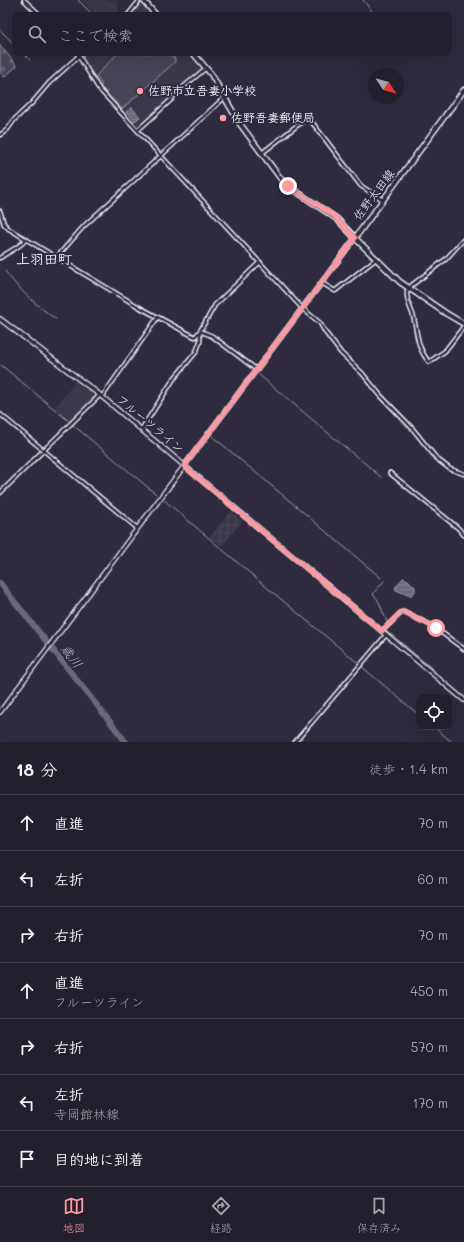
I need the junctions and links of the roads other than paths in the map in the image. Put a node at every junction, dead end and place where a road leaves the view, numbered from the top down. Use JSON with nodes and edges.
{"nodes":[{"id":1,"x":24,"y":0,"type":"edge"},
{"id":2,"x":141,"y":0,"type":"edge"},
{"id":3,"x":37,"y":12,"type":"edge"},
{"id":4,"x":131,"y":12,"type":"edge"},
{"id":5,"x":153,"y":12,"type":"edge"},
{"id":6,"x":76,"y":56,"type":"edge"},
{"id":7,"x":79,"y":56,"type":"edge"},
{"id":8,"x":196,"y":56,"type":"edge"},
{"id":9,"x":207,"y":68,"type":"junction"},
{"id":10,"x":464,"y":90,"type":"edge"},
{"id":11,"x":224,"y":98,"type":"junction"},
{"id":12,"x":138,"y":130,"type":"junction"},
{"id":13,"x":0,"y":135,"type":"edge"},
{"id":14,"x":261,"y":153,"type":"junction"},
{"id":15,"x":162,"y":156,"type":"junction"},
{"id":16,"x":383,"y":200,"type":"junction"},
{"id":17,"x":0,"y":212,"type":"edge"},
{"id":18,"x":355,"y":238,"type":"junction"},
{"id":19,"x":26,"y":239,"type":"junction"},
{"id":20,"x":464,"y":239,"type":"edge"},
{"id":21,"x":0,"y":258,"type":"edge"},
{"id":22,"x":56,"y":258,"type":"junction"},
{"id":23,"x":376,"y":259,"type":"junction"},
{"id":24,"x":260,"y":262,"type":"junction"},
{"id":25,"x":322,"y":283,"type":"junction"},
{"id":26,"x":409,"y":288,"type":"junction"},
{"id":27,"x":302,"y":308,"type":"junction"},
{"id":28,"x":158,"y":318,"type":"junction"},
{"id":29,"x":0,"y":319,"type":"edge"},
{"id":30,"x":464,"y":325,"type":"edge"},
{"id":31,"x":200,"y":331,"type":"junction"},
{"id":32,"x":257,"y":370,"type":"junction"},
{"id":33,"x":101,"y":396,"type":"junction"},
{"id":34,"x":0,"y":414,"type":"edge"},
{"id":35,"x":141,"y":430,"type":"junction"},
{"id":36,"x":44,"y":450,"type":"junction"},
{"id":37,"x":184,"y":466,"type":"junction"},
{"id":38,"x":390,"y":473,"type":"dead end"},
{"id":39,"x":464,"y":474,"type":"edge"},
{"id":40,"x":0,"y":493,"type":"edge"},
{"id":41,"x":138,"y":528,"type":"junction"},
{"id":42,"x":464,"y":535,"type":"edge"},
{"id":43,"x":382,"y":631,"type":"junction"},
{"id":44,"x":386,"y":634,"type":"junction"},
{"id":45,"x":464,"y":649,"type":"edge"},
{"id":46,"x":464,"y":700,"type":"edge"},
{"id":47,"x":0,"y":712,"type":"edge"},
{"id":48,"x":295,"y":742,"type":"edge"}],
"edges":[{"from":1,"to":3,"type":"street"},
{"from":2,"to":4,"type":"street"},
{"from":2,"to":5,"type":"main road"},
{"from":6,"to":13,"type":"street"},
{"from":7,"to":12,"type":"street"},
{"from":8,"to":9,"type":"main road"},
{"from":9,"to":11,"type":"main road"},
{"from":9,"to":12,"type":"street"},
{"from":10,"to":16,"type":"main road","name":"佐野太田線"},
{"from":11,"to":14,"type":"main road"},
{"from":11,"to":15,"type":"street"},
{"from":12,"to":15,"type":"street"},
{"from":14,"to":16,"type":"street"},
{"from":14,"to":18,"type":"main road"},
{"from":15,"to":22,"type":"street"},
{"from":15,"to":24,"type":"street"},
{"from":16,"to":18,"type":"main road","name":"佐野太田線"},
{"from":17,"to":19,"type":"street"},
{"from":18,"to":23,"type":"main road","name":"佐野太田線"},
{"from":18,"to":25,"type":"street"},
{"from":19,"to":21,"type":"street"},
{"from":19,"to":22,"type":"street"},
{"from":20,"to":26,"type":"street"},
{"from":22,"to":28,"type":"street"},
{"from":23,"to":25,"type":"street"},
{"from":23,"to":26,"type":"main road","name":"佐野太田線"},
{"from":24,"to":27,"type":"street"},
{"from":24,"to":31,"type":"street"},
{"from":25,"to":27,"type":"street"},
{"from":26,"to":30,"type":"main road","name":"佐野太田線"},
{"from":26,"to":30,"type":"street"},
{"from":27,"to":32,"type":"street"},
{"from":27,"to":39,"type":"street"},
{"from":28,"to":31,"type":"street"},
{"from":28,"to":33,"type":"street"},
{"from":29,"to":33,"type":"street","name":"フルーツライン"},
{"from":31,"to":32,"type":"street"},
{"from":31,"to":35,"type":"street"},
{"from":32,"to":37,"type":"street"},
{"from":33,"to":35,"type":"street","name":"フルーツライン"},
{"from":33,"to":36,"type":"street"},
{"from":34,"to":36,"type":"street"},
{"from":35,"to":37,"type":"street","name":"フルーツライン"},
{"from":36,"to":40,"type":"street"},
{"from":36,"to":41,"type":"street"},
{"from":37,"to":41,"type":"street"},
{"from":37,"to":43,"type":"street","name":"フルーツライン"},
{"from":38,"to":42,"type":"street"},
{"from":41,"to":47,"type":"street"},
{"from":43,"to":44,"type":"street","name":"フルーツライン"},
{"from":43,"to":45,"type":"street"},
{"from":44,"to":46,"type":"street","name":"フルーツライン"},
{"from":44,"to":48,"type":"street"}]}
